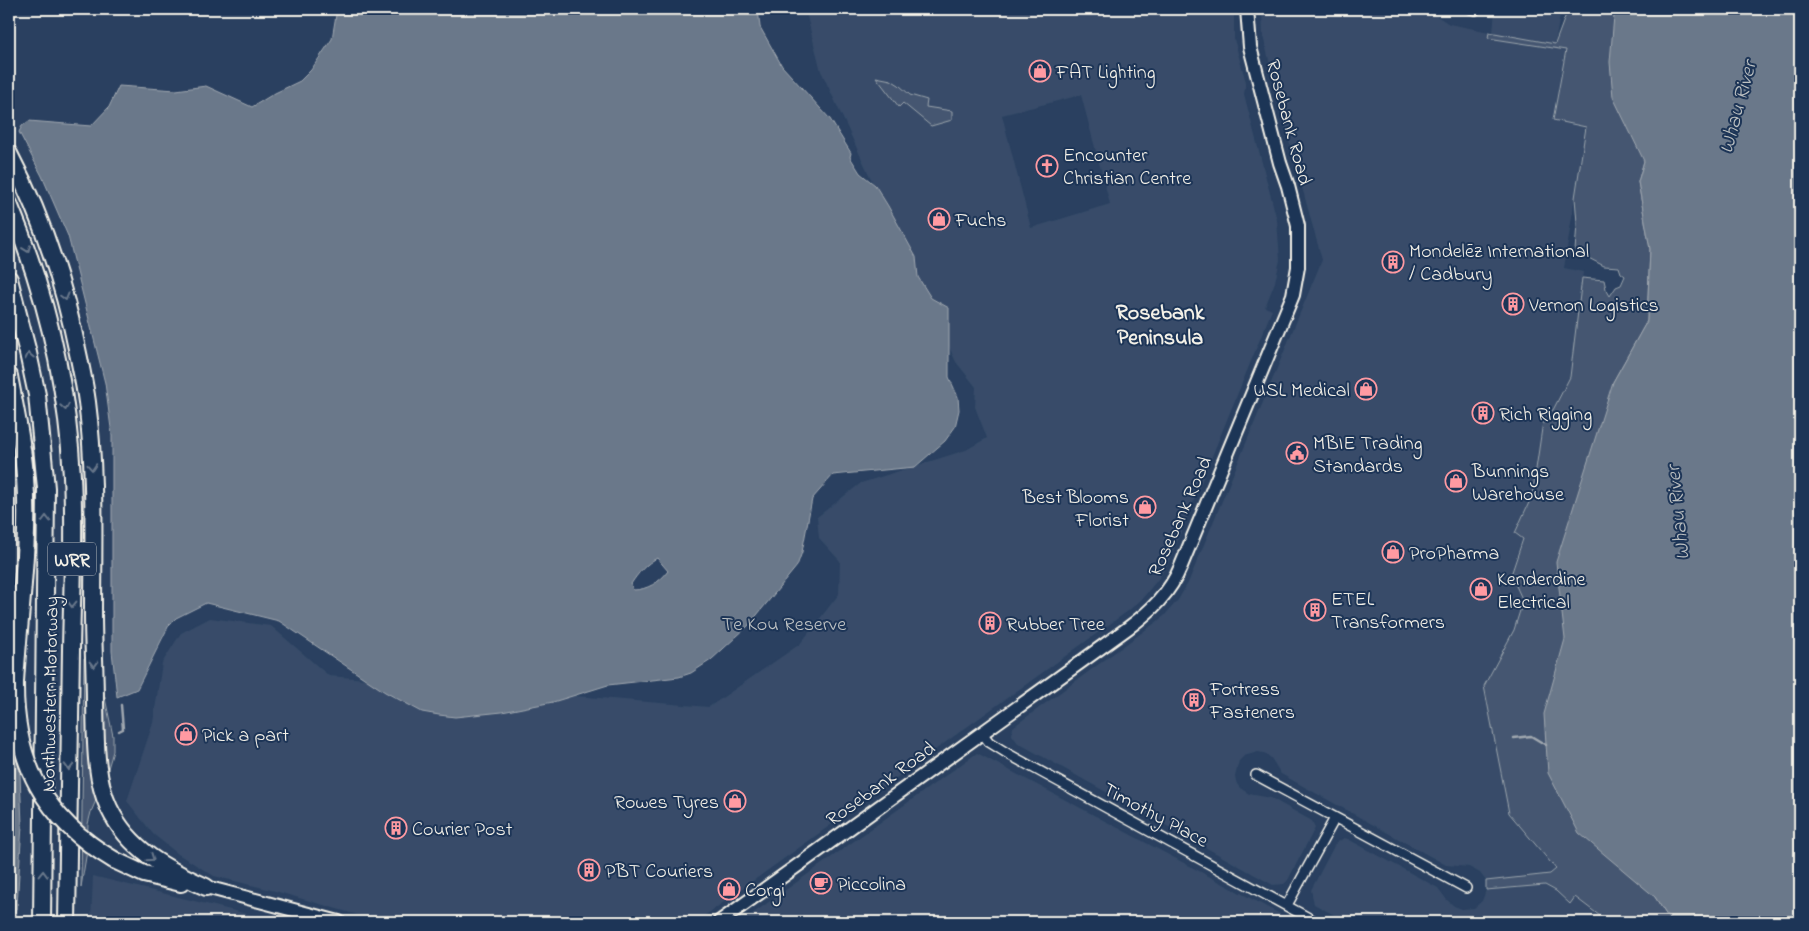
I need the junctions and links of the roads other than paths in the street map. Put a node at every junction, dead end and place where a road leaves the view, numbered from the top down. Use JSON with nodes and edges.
{"nodes":[{"id":1,"x":1247,"y":9,"type":"edge"},
{"id":2,"x":9,"y":154,"type":"edge"},
{"id":3,"x":9,"y":204,"type":"edge"},
{"id":4,"x":9,"y":279,"type":"edge"},
{"id":5,"x":9,"y":376,"type":"edge"},
{"id":6,"x":982,"y":733,"type":"junction"},
{"id":7,"x":1256,"y":775,"type":"dead end"},
{"id":8,"x":1335,"y":818,"type":"junction"},
{"id":9,"x":206,"y":887,"type":"junction"},
{"id":10,"x":1466,"y":888,"type":"dead end"},
{"id":11,"x":1287,"y":905,"type":"junction"},
{"id":12,"x":42,"y":922,"type":"edge"},
{"id":13,"x":67,"y":922,"type":"edge"},
{"id":14,"x":339,"y":922,"type":"edge"},
{"id":15,"x":719,"y":922,"type":"edge"},
{"id":16,"x":1316,"y":922,"type":"edge"}],
"edges":[{"from":1,"to":6,"type":"main road","name":"Rosebank Road"},
{"from":2,"to":9,"type":"highway","one_way":true},
{"from":3,"to":13,"type":"highway","name":"Northwestern Motorway","number":"WRR","one_way":true},
{"from":12,"to":4,"type":"highway","name":"Northwestern Motorway","number":"WRR","one_way":true},
{"from":5,"to":9,"type":"highway","bridge":true},
{"from":6,"to":11,"type":"street","name":"Timothy Place"},
{"from":6,"to":15,"type":"main road","name":"Rosebank Road"},
{"from":7,"to":8,"type":"street"},
{"from":8,"to":10,"type":"street"},
{"from":8,"to":11,"type":"street"},
{"from":9,"to":14,"type":"main road"},
{"from":11,"to":16,"type":"street","name":"Timothy Place"}]}
